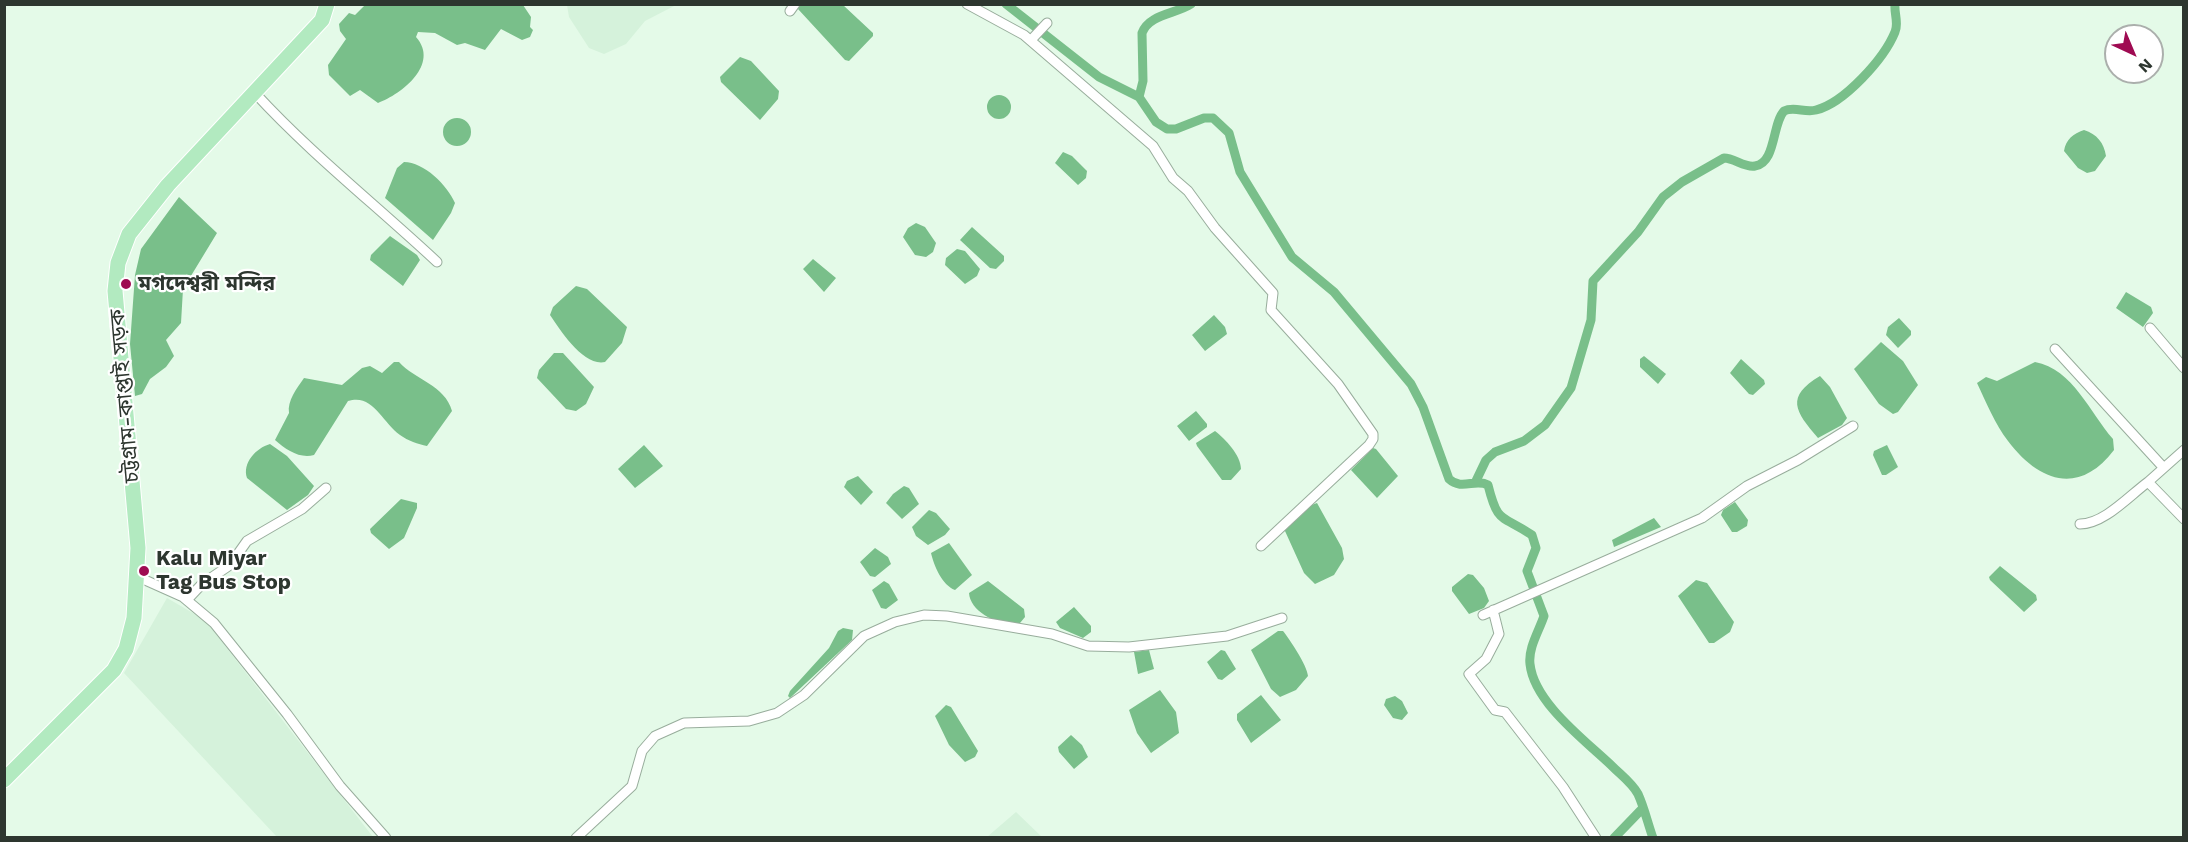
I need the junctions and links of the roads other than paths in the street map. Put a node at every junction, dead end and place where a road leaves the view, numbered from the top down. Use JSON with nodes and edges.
{"nodes":[{"id":1,"x":327,"y":4,"type":"edge"},
{"id":2,"x":967,"y":4,"type":"edge"},
{"id":3,"x":1047,"y":23,"type":"dead end"},
{"id":4,"x":1031,"y":40,"type":"junction"},
{"id":5,"x":255,"y":93,"type":"junction"},
{"id":6,"x":437,"y":262,"type":"dead end"},
{"id":7,"x":2150,"y":328,"type":"dead end"},
{"id":8,"x":2055,"y":349,"type":"dead end"},
{"id":9,"x":2184,"y":368,"type":"edge"},
{"id":10,"x":1853,"y":426,"type":"dead end"},
{"id":11,"x":2184,"y":450,"type":"edge"},
{"id":12,"x":2163,"y":467,"type":"junction"},
{"id":13,"x":2148,"y":482,"type":"junction"},
{"id":14,"x":326,"y":488,"type":"dead end"},
{"id":15,"x":2184,"y":519,"type":"edge"},
{"id":16,"x":2080,"y":524,"type":"dead end"},
{"id":17,"x":1261,"y":546,"type":"dead end"},
{"id":18,"x":136,"y":576,"type":"junction"},
{"id":19,"x":187,"y":600,"type":"junction"},
{"id":20,"x":1493,"y":610,"type":"junction"},
{"id":21,"x":1483,"y":615,"type":"dead end"},
{"id":22,"x":1282,"y":618,"type":"dead end"},
{"id":23,"x":4,"y":780,"type":"edge"},
{"id":24,"x":386,"y":837,"type":"edge"},
{"id":25,"x":576,"y":837,"type":"edge"},
{"id":26,"x":1596,"y":837,"type":"edge"}],
"edges":[{"from":1,"to":5,"type":"main road","name":"চট্টগ্রাম-কাপ্তাই সড়ক"},
{"from":2,"to":4,"type":"street"},
{"from":3,"to":4,"type":"street"},
{"from":4,"to":17,"type":"street"},
{"from":5,"to":6,"type":"street"},
{"from":5,"to":18,"type":"main road","name":"চট্টগ্রাম-কাপ্তাই সড়ক"},
{"from":7,"to":9,"type":"street"},
{"from":8,"to":12,"type":"street"},
{"from":10,"to":20,"type":"street"},
{"from":11,"to":12,"type":"street"},
{"from":12,"to":13,"type":"street"},
{"from":13,"to":15,"type":"street"},
{"from":13,"to":16,"type":"street"},
{"from":14,"to":19,"type":"street"},
{"from":18,"to":19,"type":"street"},
{"from":18,"to":23,"type":"main road","name":"চট্টগ্রাম-কাপ্তাই সড়ক"},
{"from":19,"to":24,"type":"street"},
{"from":20,"to":21,"type":"street"},
{"from":20,"to":26,"type":"street"},
{"from":22,"to":25,"type":"street"}]}
